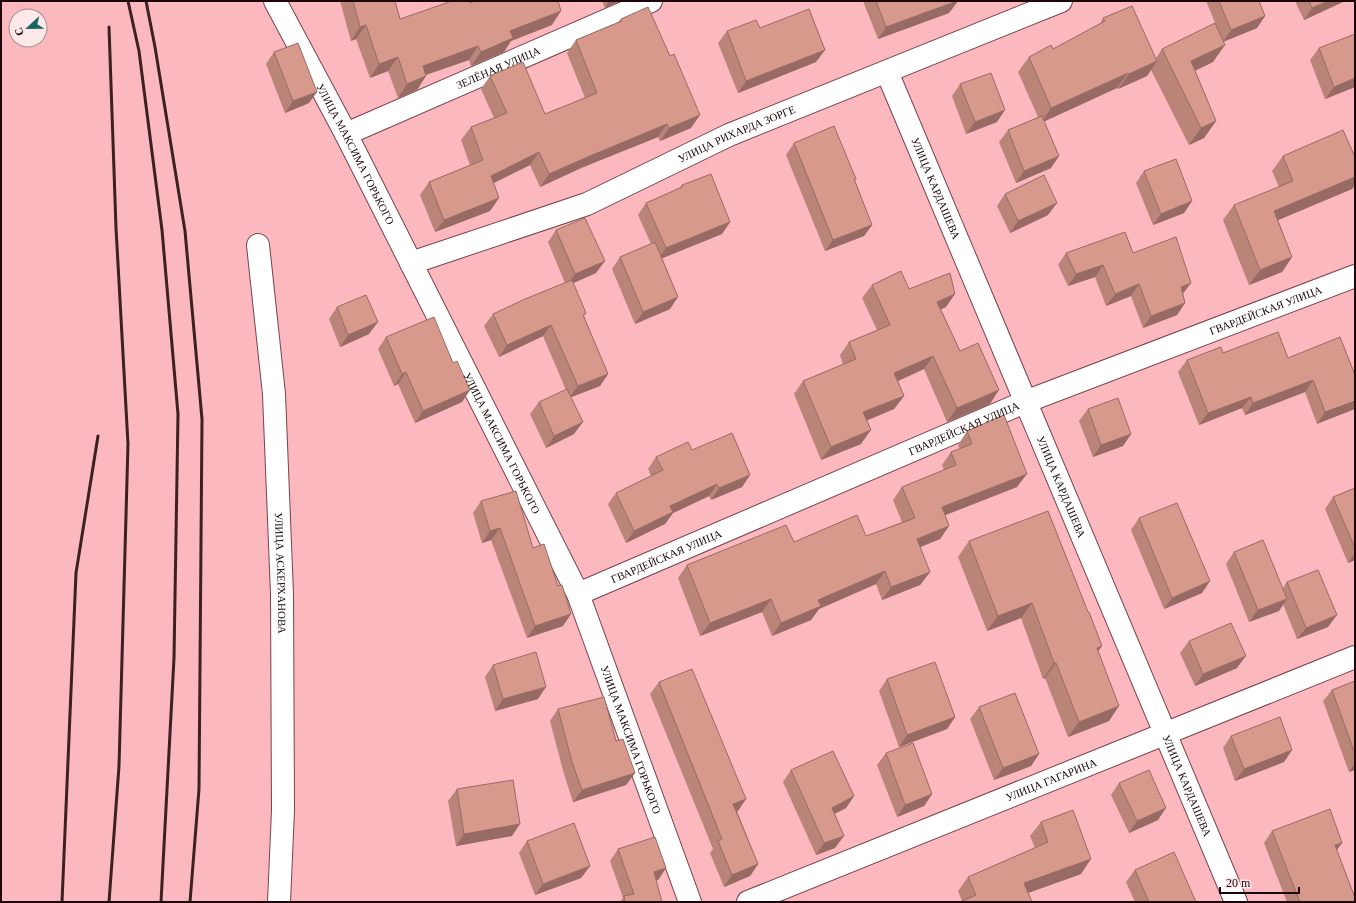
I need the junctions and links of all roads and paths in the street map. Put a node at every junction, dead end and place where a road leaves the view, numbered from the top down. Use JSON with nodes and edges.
{"nodes":[{"id":1,"x":275,"y":1,"type":"edge"},
{"id":2,"x":651,"y":1,"type":"edge"},
{"id":3,"x":1061,"y":1,"type":"edge"},
{"id":4,"x":887,"y":72,"type":"junction"},
{"id":5,"x":346,"y":134,"type":"junction"},
{"id":6,"x":258,"y":245,"type":"dead end"},
{"id":7,"x":411,"y":263,"type":"junction"},
{"id":8,"x":1355,"y":276,"type":"edge"},
{"id":9,"x":1025,"y":402,"type":"junction"},
{"id":10,"x":578,"y":594,"type":"junction"},
{"id":11,"x":1355,"y":658,"type":"edge"},
{"id":12,"x":1165,"y":734,"type":"junction"},
{"id":13,"x":279,"y":902,"type":"edge"},
{"id":14,"x":690,"y":902,"type":"edge"},
{"id":15,"x":748,"y":902,"type":"edge"},
{"id":16,"x":1236,"y":902,"type":"edge"}],
"edges":[{"from":1,"to":5,"type":"street","name":"УЛИЦА МАКСИМА ГОРЬКОГО"},
{"from":2,"to":5,"type":"street","name":"ЗЕЛЁНАЯ УЛИЦА"},
{"from":3,"to":4,"type":"street","name":"УЛИЦА РИХАРДА ЗОРГЕ"},
{"from":4,"to":7,"type":"street","name":"УЛИЦА РИХАРДА ЗОРГЕ"},
{"from":4,"to":9,"type":"street","name":"УЛИЦА КАРДАШЕВА"},
{"from":5,"to":7,"type":"street","name":"УЛИЦА МАКСИМА ГОРЬКОГО"},
{"from":6,"to":13,"type":"street","name":"УЛИЦА АСКЕРХАНОВА"},
{"from":7,"to":10,"type":"street","name":"УЛИЦА МАКСИМА ГОРЬКОГО"},
{"from":8,"to":9,"type":"street","name":"ГВАРДЕЙСКАЯ УЛИЦА"},
{"from":9,"to":10,"type":"street","name":"ГВАРДЕЙСКАЯ УЛИЦА"},
{"from":9,"to":12,"type":"street","name":"УЛИЦА КАРДАШЕВА"},
{"from":10,"to":14,"type":"street","name":"УЛИЦА МАКСИМА ГОРЬКОГО"},
{"from":11,"to":12,"type":"street","name":"УЛИЦА ГАГАРИНА"},
{"from":12,"to":15,"type":"street","name":"УЛИЦА ГАГАРИНА"},
{"from":12,"to":16,"type":"street","name":"УЛИЦА КАРДАШЕВА"}]}
